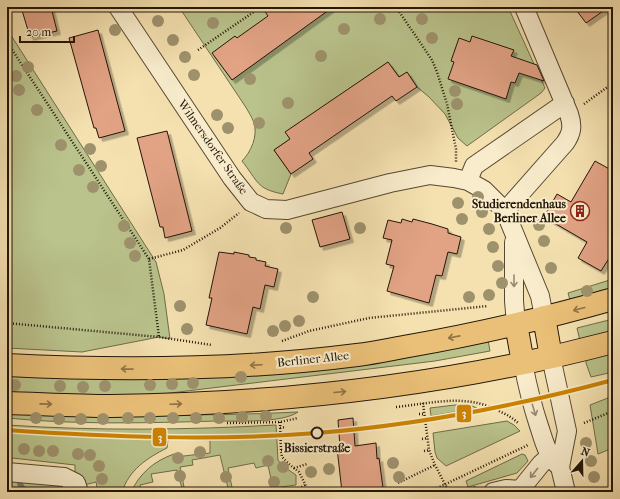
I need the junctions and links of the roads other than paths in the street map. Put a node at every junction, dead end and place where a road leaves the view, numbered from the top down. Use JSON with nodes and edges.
{"nodes":[{"id":1,"x":118,"y":7,"type":"edge"},
{"id":2,"x":524,"y":7,"type":"edge"},
{"id":3,"x":567,"y":109,"type":"junction"},
{"id":4,"x":461,"y":180,"type":"junction"},
{"id":5,"x":505,"y":211,"type":"junction"},
{"id":6,"x":514,"y":233,"type":"junction"},
{"id":7,"x":613,"y":299,"type":"edge"},
{"id":8,"x":544,"y":317,"type":"junction"},
{"id":9,"x":516,"y":324,"type":"junction"},
{"id":10,"x":613,"y":342,"type":"edge"},
{"id":11,"x":551,"y":357,"type":"junction"},
{"id":12,"x":523,"y":363,"type":"junction"},
{"id":13,"x":7,"y":365,"type":"edge"},
{"id":14,"x":7,"y":403,"type":"edge"},
{"id":15,"x":551,"y":455,"type":"junction"},
{"id":16,"x":9,"y":472,"type":"edge"},
{"id":17,"x":519,"y":491,"type":"edge"},
{"id":18,"x":79,"y":492,"type":"edge"},
{"id":19,"x":493,"y":492,"type":"edge"},
{"id":20,"x":566,"y":492,"type":"edge"}],
"edges":[{"from":1,"to":4,"type":"street","name":"Wilmersdorfer Straße"},
{"from":2,"to":3,"type":"street"},
{"from":3,"to":4,"type":"street"},
{"from":3,"to":5,"type":"street"},
{"from":4,"to":5,"type":"street","name":"Wilmersdorfer Straße"},
{"from":5,"to":6,"type":"street"},
{"from":6,"to":8,"type":"street"},
{"from":6,"to":9,"type":"street","one_way":true},
{"from":7,"to":8,"type":"main road","name":"Berliner Allee","one_way":true},
{"from":8,"to":9,"type":"main road","name":"Berliner Allee"},
{"from":8,"to":11,"type":"main road"},
{"from":9,"to":12,"type":"main road"},
{"from":9,"to":13,"type":"main road","name":"Berliner Allee","one_way":true},
{"from":10,"to":11,"type":"main road"},
{"from":11,"to":12,"type":"main road"},
{"from":11,"to":15,"type":"street"},
{"from":14,"to":12,"type":"main road","one_way":true},
{"from":12,"to":15,"type":"street","one_way":true},
{"from":15,"to":17,"type":"street","one_way":true},
{"from":15,"to":20,"type":"street"},
{"from":16,"to":18,"type":"street"},
{"from":17,"to":19,"type":"street"}]}
